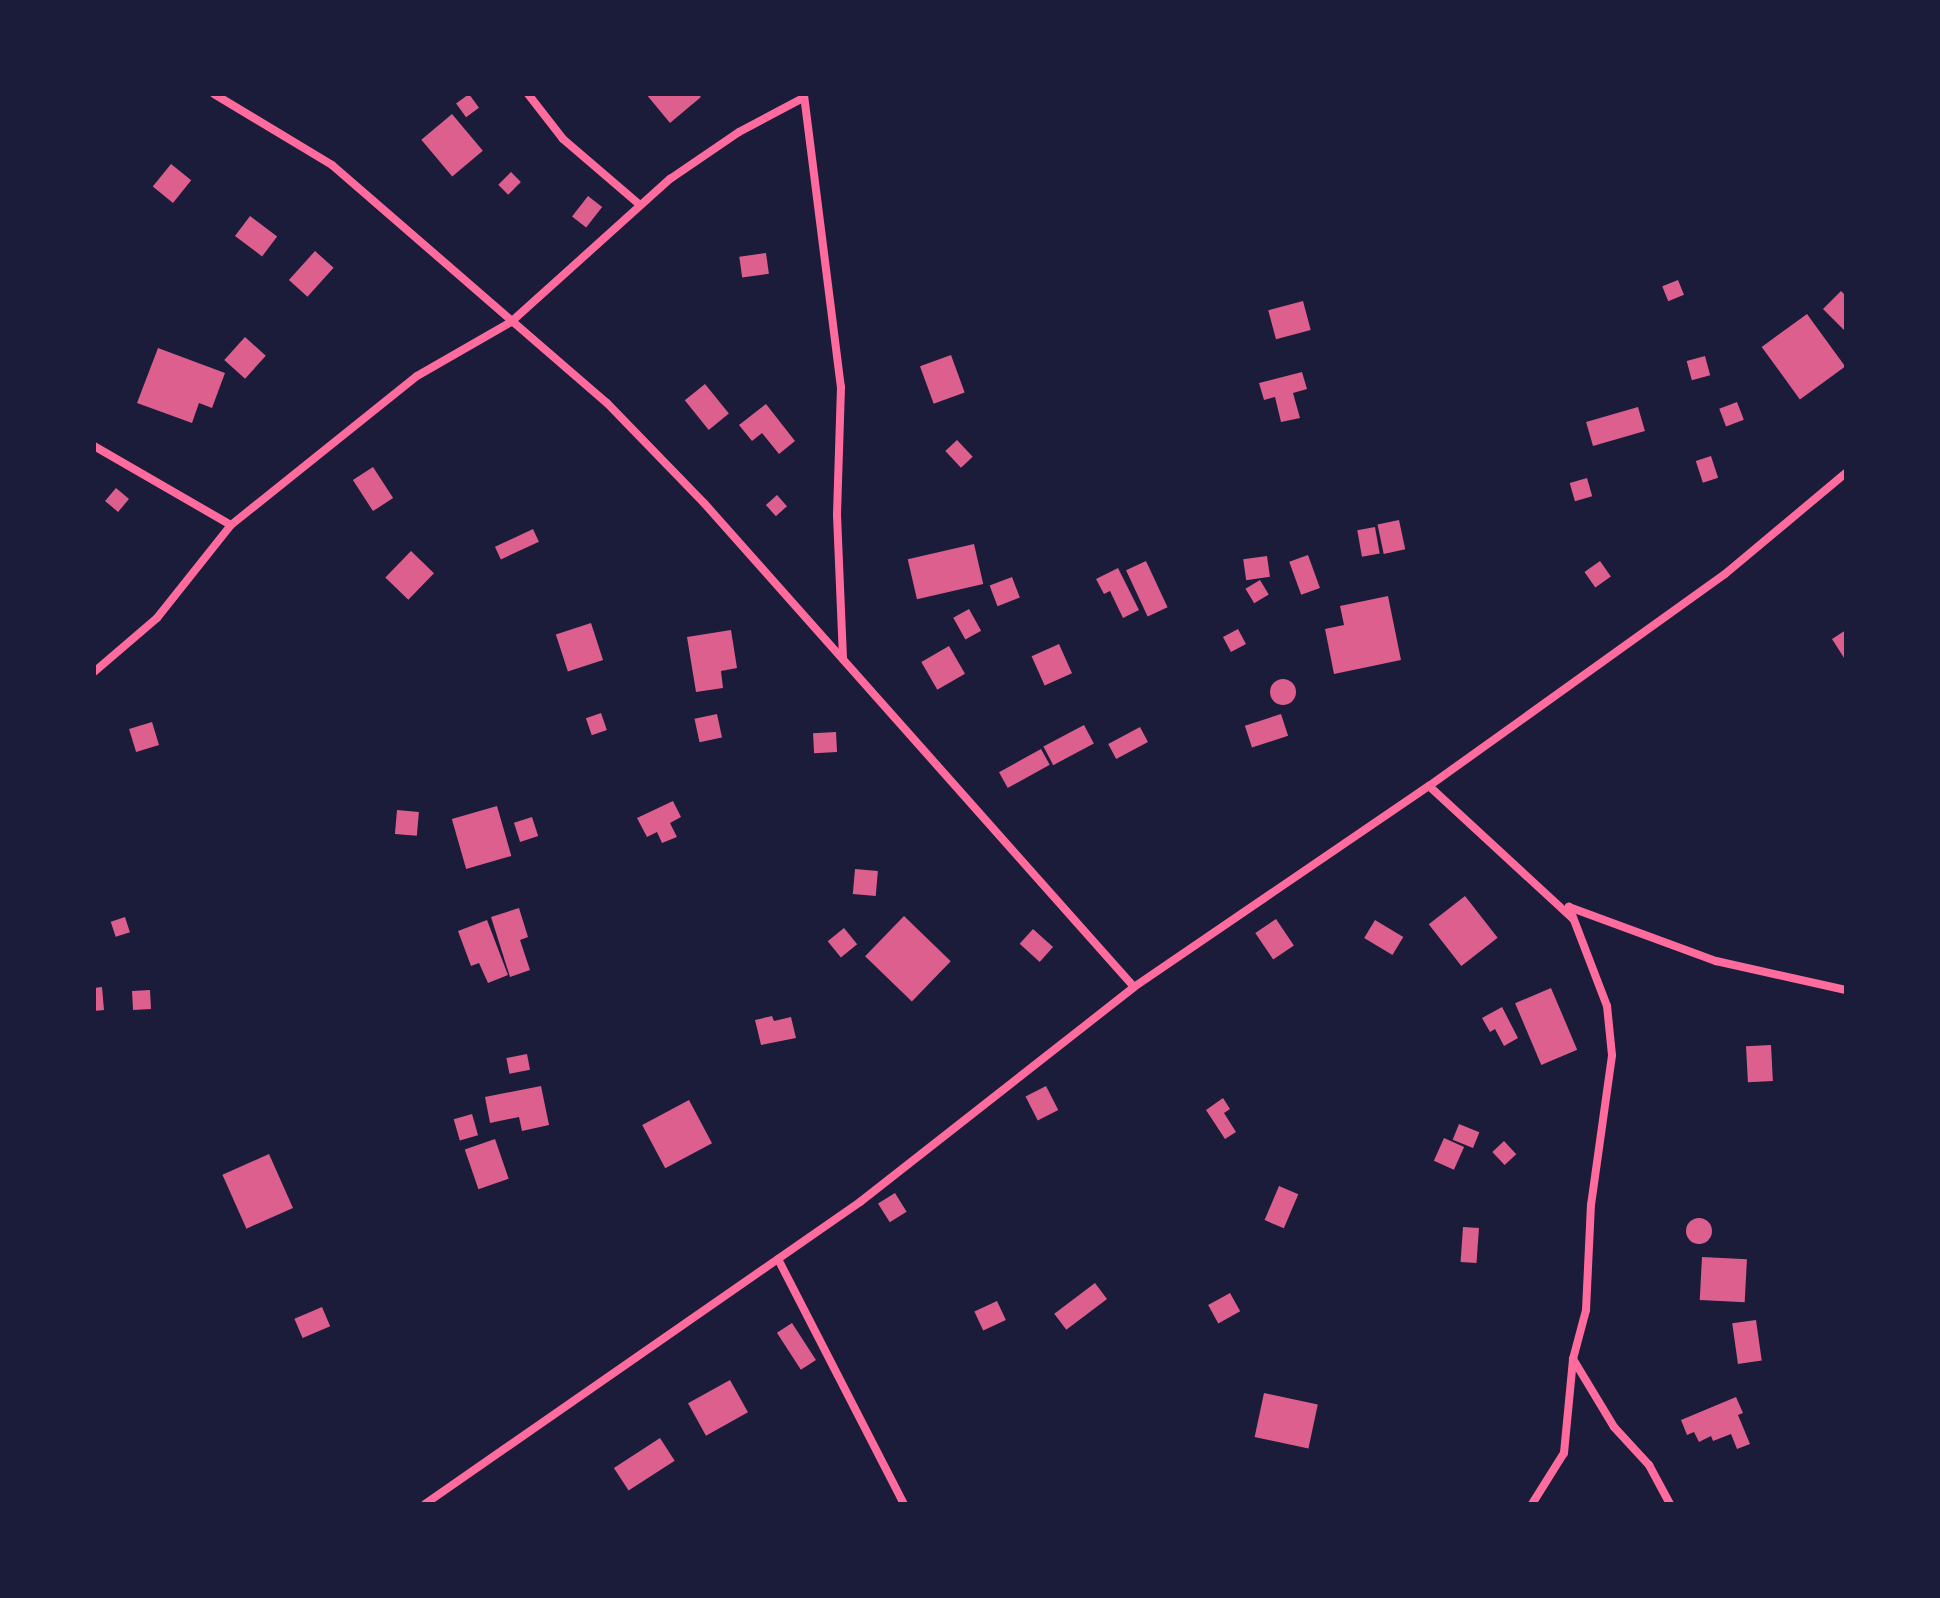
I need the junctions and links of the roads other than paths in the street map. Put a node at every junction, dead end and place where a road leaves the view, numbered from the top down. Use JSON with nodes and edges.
{"nodes":[{"id":1,"x":214,"y":94,"type":"edge"},
{"id":2,"x":528,"y":94,"type":"edge"},
{"id":3,"x":803,"y":96,"type":"edge"},
{"id":4,"x":640,"y":205,"type":"junction"},
{"id":5,"x":511,"y":322,"type":"junction"},
{"id":6,"x":94,"y":446,"type":"edge"},
{"id":7,"x":1846,"y":473,"type":"edge"},
{"id":8,"x":231,"y":525,"type":"junction"},
{"id":9,"x":843,"y":660,"type":"junction"},
{"id":10,"x":94,"y":672,"type":"edge"},
{"id":11,"x":1429,"y":786,"type":"junction"},
{"id":12,"x":1569,"y":907,"type":"junction"},
{"id":13,"x":1134,"y":987,"type":"junction"},
{"id":14,"x":1846,"y":990,"type":"edge"},
{"id":15,"x":778,"y":1259,"type":"junction"},
{"id":16,"x":1573,"y":1359,"type":"junction"},
{"id":17,"x":425,"y":1504,"type":"edge"},
{"id":18,"x":904,"y":1504,"type":"edge"},
{"id":19,"x":1532,"y":1504,"type":"edge"},
{"id":20,"x":1670,"y":1504,"type":"edge"}],
"edges":[{"from":1,"to":5,"type":"street"},
{"from":2,"to":4,"type":"street"},
{"from":3,"to":4,"type":"street"},
{"from":3,"to":9,"type":"street"},
{"from":4,"to":5,"type":"street"},
{"from":5,"to":8,"type":"street"},
{"from":5,"to":9,"type":"street"},
{"from":6,"to":8,"type":"street"},
{"from":7,"to":11,"type":"street"},
{"from":8,"to":10,"type":"street"},
{"from":9,"to":13,"type":"street"},
{"from":11,"to":12,"type":"street"},
{"from":11,"to":13,"type":"street"},
{"from":12,"to":14,"type":"street"},
{"from":12,"to":16,"type":"street"},
{"from":13,"to":15,"type":"street"},
{"from":15,"to":17,"type":"street"},
{"from":15,"to":18,"type":"street"},
{"from":16,"to":19,"type":"street"},
{"from":16,"to":20,"type":"street"}]}
